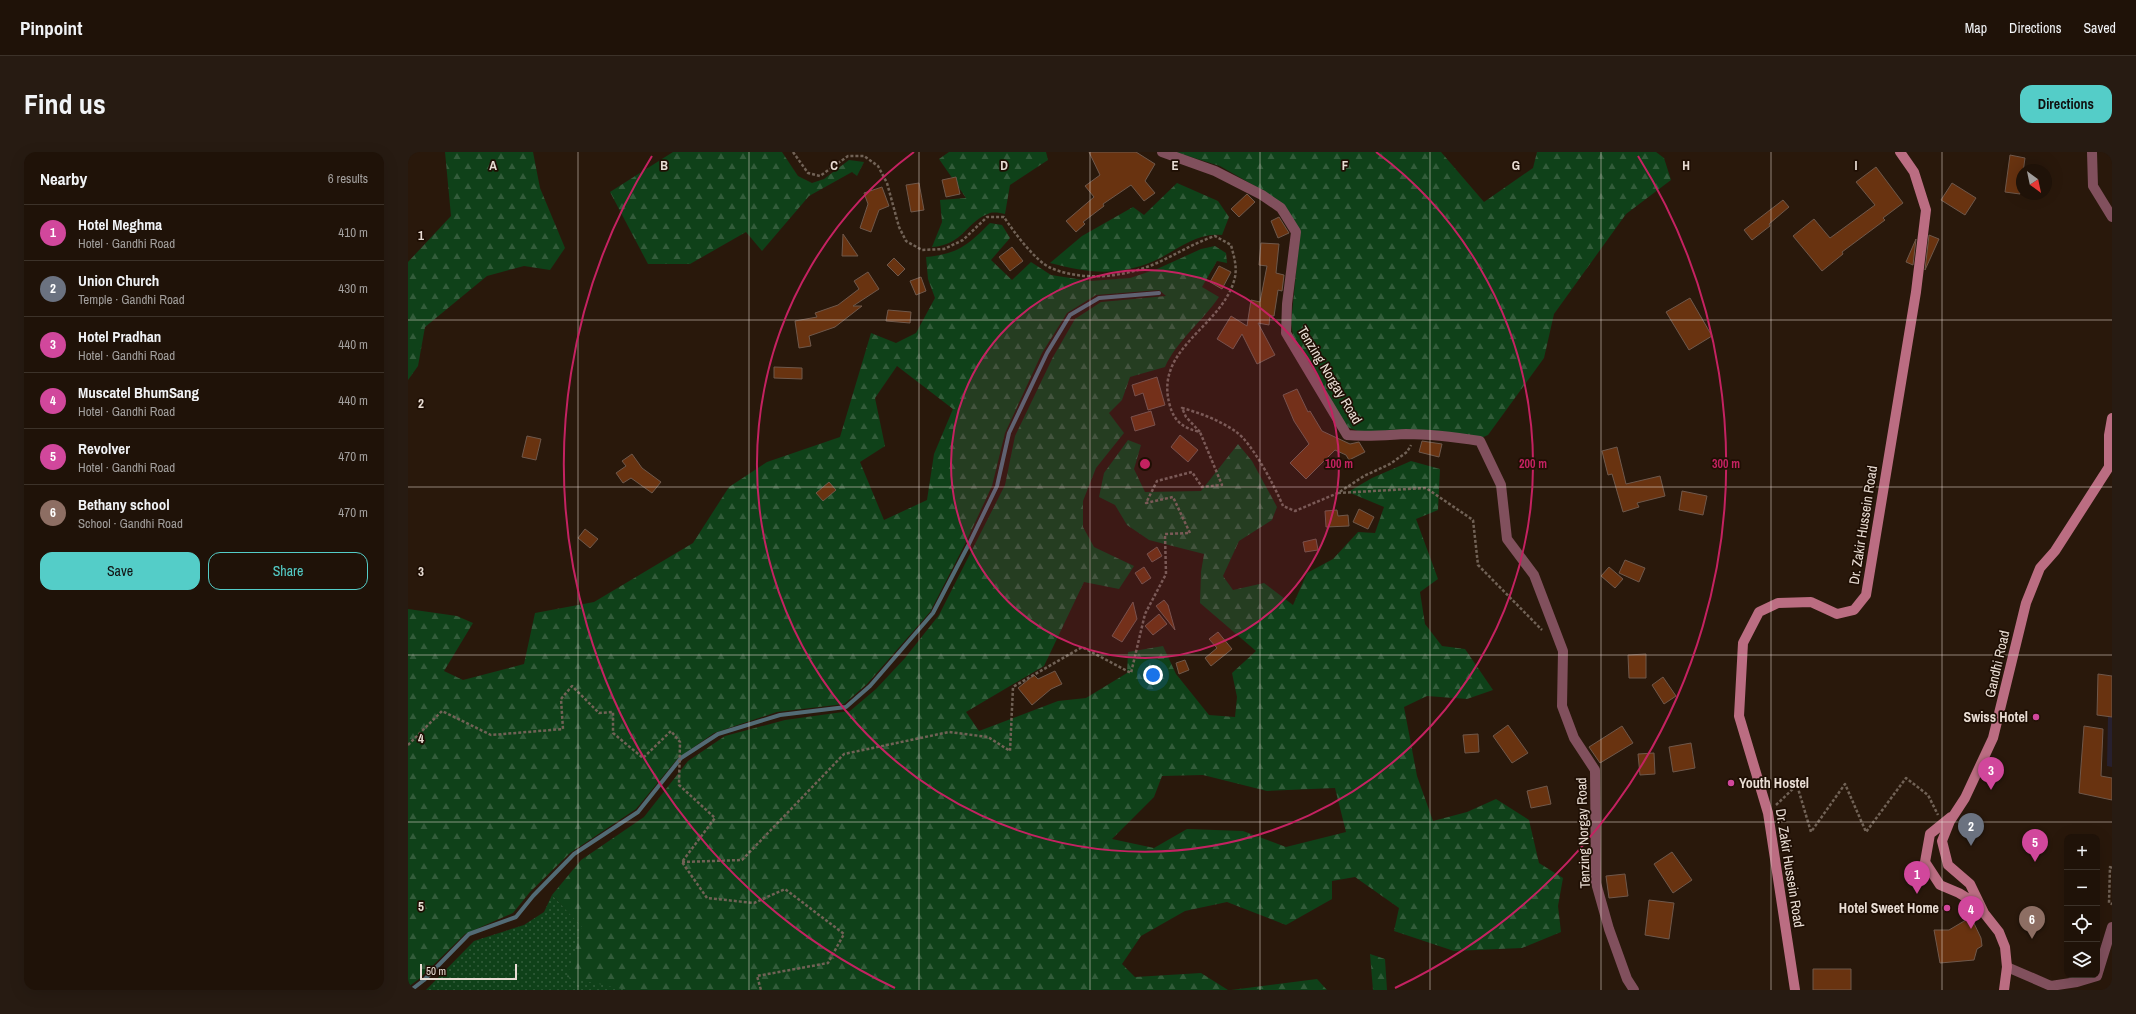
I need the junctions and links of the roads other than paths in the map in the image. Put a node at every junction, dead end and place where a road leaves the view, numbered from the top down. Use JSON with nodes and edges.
{"nodes":[{"id":1,"x":1162,"y":152,"type":"edge"},
{"id":2,"x":1900,"y":152,"type":"edge"},
{"id":3,"x":2092,"y":152,"type":"edge"},
{"id":4,"x":2112,"y":217,"type":"edge"},
{"id":5,"x":2112,"y":418,"type":"edge"},
{"id":6,"x":1954,"y":815,"type":"junction"},
{"id":7,"x":1982,"y":910,"type":"junction"},
{"id":8,"x":2112,"y":927,"type":"edge"},
{"id":9,"x":2006,"y":967,"type":"junction"},
{"id":10,"x":1634,"y":990,"type":"edge"},
{"id":11,"x":1795,"y":990,"type":"edge"},
{"id":12,"x":2004,"y":990,"type":"edge"}],
"edges":[{"from":1,"to":10,"type":"street","name":"Tenzing Norgay Road"},
{"from":2,"to":11,"type":"street","name":"Dr. Zakir Hussein Road"},
{"from":3,"to":4,"type":"street"},
{"from":5,"to":6,"type":"street","name":"Gandhi Road"},
{"from":6,"to":7,"type":"street","name":"Gandhi Road"},
{"from":6,"to":7,"type":"street"},
{"from":7,"to":9,"type":"street"},
{"from":8,"to":9,"type":"street"},
{"from":9,"to":12,"type":"street"}]}
